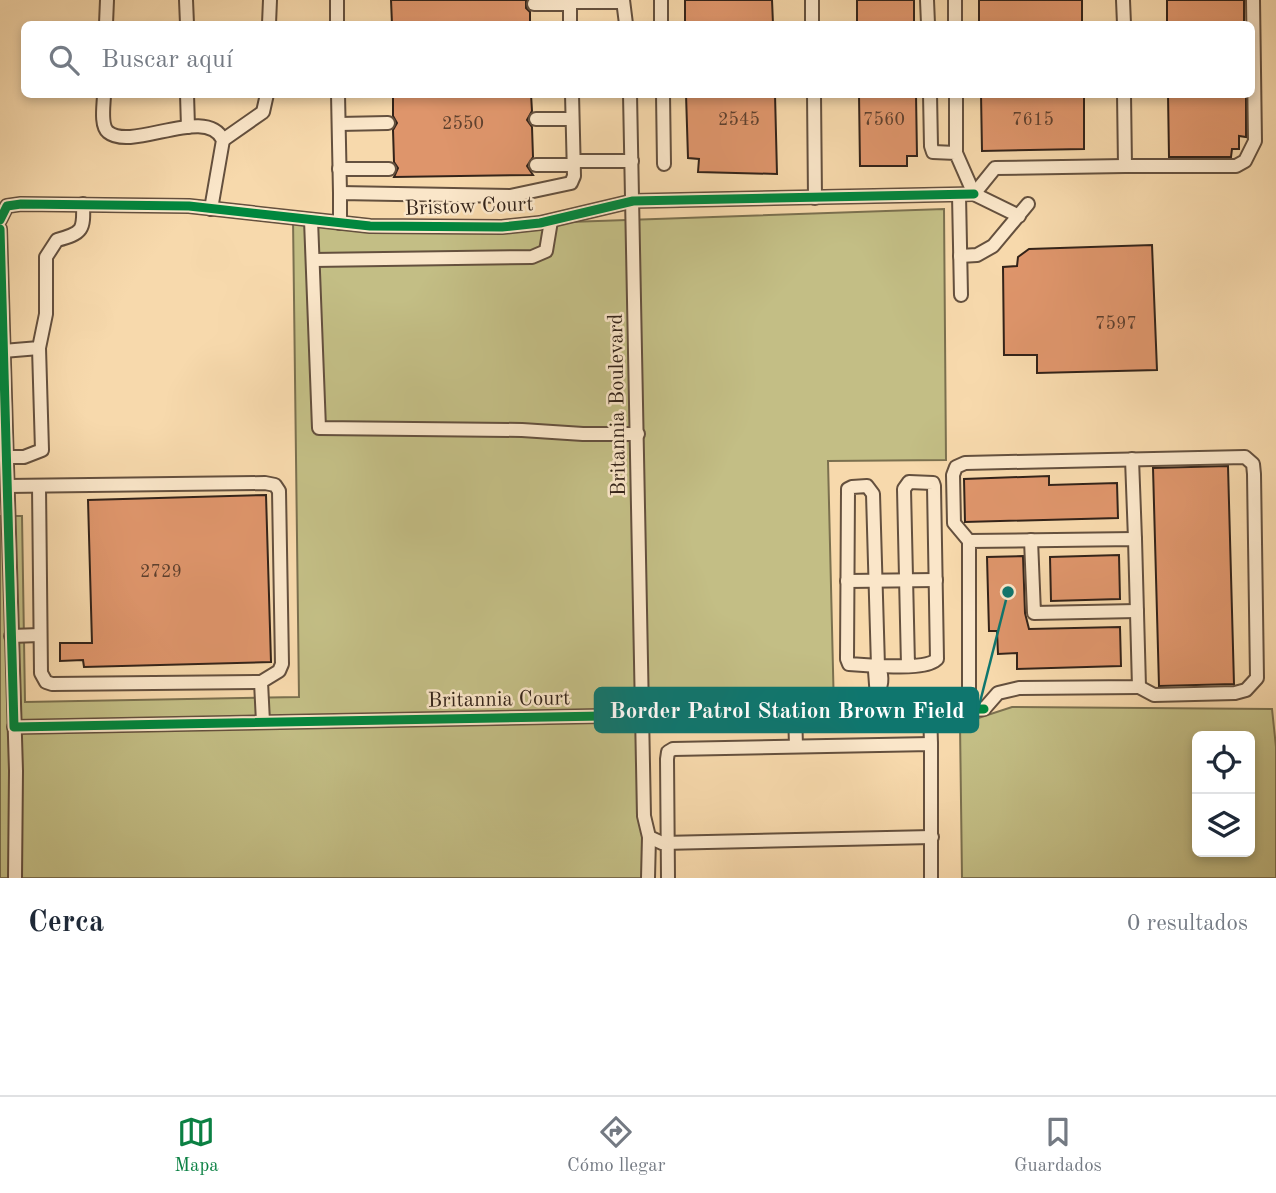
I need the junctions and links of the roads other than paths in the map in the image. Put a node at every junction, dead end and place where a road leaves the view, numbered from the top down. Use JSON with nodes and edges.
{"nodes":[{"id":1,"x":107,"y":0,"type":"edge"},
{"id":2,"x":187,"y":0,"type":"edge"},
{"id":3,"x":270,"y":0,"type":"edge"},
{"id":4,"x":337,"y":0,"type":"edge"},
{"id":5,"x":661,"y":0,"type":"edge"},
{"id":6,"x":812,"y":0,"type":"edge"},
{"id":7,"x":928,"y":0,"type":"edge"},
{"id":8,"x":955,"y":0,"type":"edge"},
{"id":9,"x":1123,"y":0,"type":"edge"},
{"id":10,"x":1253,"y":0,"type":"edge"},
{"id":11,"x":626,"y":1,"type":"edge"},
{"id":12,"x":570,"y":2,"type":"edge"},
{"id":13,"x":534,"y":4,"type":"dead end"},
{"id":14,"x":106,"y":21,"type":"edge"},
{"id":15,"x":187,"y":21,"type":"edge"},
{"id":16,"x":269,"y":21,"type":"edge"},
{"id":17,"x":337,"y":21,"type":"edge"},
{"id":18,"x":570,"y":21,"type":"edge"},
{"id":19,"x":628,"y":21,"type":"edge"},
{"id":20,"x":661,"y":21,"type":"edge"},
{"id":21,"x":812,"y":21,"type":"edge"},
{"id":22,"x":928,"y":21,"type":"edge"},
{"id":23,"x":955,"y":21,"type":"edge"},
{"id":24,"x":1124,"y":21,"type":"edge"},
{"id":25,"x":1253,"y":21,"type":"edge"},
{"id":26,"x":104,"y":98,"type":"edge"},
{"id":27,"x":187,"y":98,"type":"edge"},
{"id":28,"x":266,"y":98,"type":"edge"},
{"id":29,"x":338,"y":98,"type":"edge"},
{"id":30,"x":572,"y":98,"type":"edge"},
{"id":31,"x":630,"y":98,"type":"edge"},
{"id":32,"x":663,"y":98,"type":"edge"},
{"id":33,"x":814,"y":98,"type":"edge"},
{"id":34,"x":930,"y":98,"type":"edge"},
{"id":35,"x":956,"y":98,"type":"edge"},
{"id":36,"x":1124,"y":98,"type":"edge"},
{"id":37,"x":1254,"y":98,"type":"edge"},
{"id":38,"x":536,"y":119,"type":"dead end"},
{"id":39,"x":572,"y":119,"type":"junction"},
{"id":40,"x":387,"y":123,"type":"dead end"},
{"id":41,"x":339,"y":124,"type":"junction"},
{"id":42,"x":188,"y":127,"type":"junction"},
{"id":43,"x":223,"y":140,"type":"junction"},
{"id":44,"x":956,"y":153,"type":"junction"},
{"id":45,"x":632,"y":161,"type":"junction"},
{"id":46,"x":573,"y":163,"type":"junction"},
{"id":47,"x":664,"y":164,"type":"dead end"},
{"id":48,"x":536,"y":165,"type":"dead end"},
{"id":49,"x":1125,"y":166,"type":"junction"},
{"id":50,"x":339,"y":169,"type":"junction"},
{"id":51,"x":388,"y":169,"type":"dead end"},
{"id":52,"x":340,"y":193,"type":"junction"},
{"id":53,"x":974,"y":194,"type":"junction"},
{"id":54,"x":959,"y":195,"type":"junction"},
{"id":55,"x":815,"y":198,"type":"junction"},
{"id":56,"x":633,"y":201,"type":"junction"},
{"id":57,"x":83,"y":204,"type":"junction"},
{"id":58,"x":1028,"y":204,"type":"dead end"},
{"id":59,"x":211,"y":209,"type":"junction"},
{"id":60,"x":1019,"y":216,"type":"junction"},
{"id":61,"x":0,"y":220,"type":"edge"},
{"id":62,"x":311,"y":220,"type":"junction"},
{"id":63,"x":551,"y":221,"type":"junction"},
{"id":64,"x":340,"y":223,"type":"junction"},
{"id":65,"x":0,"y":229,"type":"edge"},
{"id":66,"x":960,"y":256,"type":"junction"},
{"id":67,"x":313,"y":260,"type":"junction"},
{"id":68,"x":961,"y":295,"type":"dead end"},
{"id":69,"x":39,"y":348,"type":"junction"},
{"id":70,"x":3,"y":351,"type":"junction"},
{"id":71,"x":638,"y":434,"type":"junction"},
{"id":72,"x":6,"y":457,"type":"junction"},
{"id":73,"x":1132,"y":459,"type":"junction"},
{"id":74,"x":7,"y":486,"type":"junction"},
{"id":75,"x":39,"y":486,"type":"junction"},
{"id":76,"x":1135,"y":539,"type":"junction"},
{"id":77,"x":1031,"y":540,"type":"junction"},
{"id":78,"x":969,"y":541,"type":"junction"},
{"id":79,"x":906,"y":580,"type":"junction"},
{"id":80,"x":936,"y":580,"type":"junction"},
{"id":81,"x":847,"y":581,"type":"junction"},
{"id":82,"x":876,"y":581,"type":"junction"},
{"id":83,"x":1137,"y":611,"type":"junction"},
{"id":84,"x":40,"y":635,"type":"junction"},
{"id":85,"x":11,"y":636,"type":"junction"},
{"id":86,"x":908,"y":665,"type":"junction"},
{"id":87,"x":878,"y":666,"type":"junction"},
{"id":88,"x":261,"y":682,"type":"junction"},
{"id":89,"x":1139,"y":687,"type":"junction"},
{"id":90,"x":930,"y":709,"type":"junction"},
{"id":91,"x":970,"y":709,"type":"junction"},
{"id":92,"x":878,"y":710,"type":"junction"},
{"id":93,"x":796,"y":712,"type":"junction"},
{"id":94,"x":643,"y":715,"type":"junction"},
{"id":95,"x":263,"y":722,"type":"junction"},
{"id":96,"x":14,"y":727,"type":"junction"},
{"id":97,"x":932,"y":744,"type":"junction"},
{"id":98,"x":796,"y":746,"type":"junction"},
{"id":99,"x":649,"y":837,"type":"junction"},
{"id":100,"x":932,"y":837,"type":"junction"},
{"id":101,"x":668,"y":843,"type":"junction"},
{"id":102,"x":15,"y":878,"type":"edge"},
{"id":103,"x":648,"y":878,"type":"edge"},
{"id":104,"x":668,"y":878,"type":"edge"},
{"id":105,"x":930,"y":878,"type":"edge"}],
"edges":[{"from":1,"to":14,"type":"street"},
{"from":2,"to":15,"type":"street"},
{"from":3,"to":16,"type":"street"},
{"from":4,"to":17,"type":"street"},
{"from":5,"to":20,"type":"street"},
{"from":6,"to":21,"type":"street"},
{"from":7,"to":22,"type":"street"},
{"from":8,"to":23,"type":"street"},
{"from":9,"to":24,"type":"street"},
{"from":10,"to":25,"type":"street"},
{"from":11,"to":12,"type":"street"},
{"from":11,"to":19,"type":"street"},
{"from":12,"to":13,"type":"street"},
{"from":12,"to":18,"type":"street"},
{"from":26,"to":42,"type":"street"},
{"from":27,"to":42,"type":"street"},
{"from":28,"to":43,"type":"street"},
{"from":29,"to":41,"type":"street"},
{"from":30,"to":39,"type":"street"},
{"from":31,"to":45,"type":"street","name":"Britannia Boulevard"},
{"from":32,"to":47,"type":"street"},
{"from":33,"to":55,"type":"street"},
{"from":34,"to":44,"type":"street"},
{"from":35,"to":44,"type":"street"},
{"from":36,"to":49,"type":"street"},
{"from":37,"to":49,"type":"street"},
{"from":38,"to":39,"type":"street"},
{"from":39,"to":46,"type":"street"},
{"from":40,"to":41,"type":"street"},
{"from":41,"to":50,"type":"street"},
{"from":42,"to":43,"type":"street"},
{"from":43,"to":59,"type":"street"},
{"from":44,"to":53,"type":"street"},
{"from":45,"to":46,"type":"street"},
{"from":45,"to":56,"type":"street","name":"Britannia Boulevard"},
{"from":46,"to":48,"type":"street"},
{"from":46,"to":52,"type":"street"},
{"from":49,"to":53,"type":"street"},
{"from":50,"to":51,"type":"street"},
{"from":50,"to":52,"type":"street"},
{"from":52,"to":64,"type":"street"},
{"from":53,"to":54,"type":"street","name":"Bristow Court"},
{"from":53,"to":60,"type":"street"},
{"from":54,"to":55,"type":"street","name":"Bristow Court"},
{"from":54,"to":66,"type":"street"},
{"from":55,"to":56,"type":"street","name":"Bristow Court"},
{"from":56,"to":63,"type":"street","name":"Bristow Court"},
{"from":56,"to":71,"type":"street","name":"Britannia Boulevard"},
{"from":57,"to":59,"type":"street","name":"Bristow Court"},
{"from":57,"to":61,"type":"street","name":"Bristow Court"},
{"from":57,"to":69,"type":"street"},
{"from":58,"to":60,"type":"street"},
{"from":59,"to":62,"type":"street","name":"Bristow Court"},
{"from":60,"to":66,"type":"street"},
{"from":62,"to":64,"type":"street","name":"Bristow Court"},
{"from":62,"to":67,"type":"street"},
{"from":63,"to":64,"type":"street","name":"Bristow Court"},
{"from":63,"to":67,"type":"street"},
{"from":65,"to":70,"type":"street"},
{"from":66,"to":68,"type":"street"},
{"from":67,"to":71,"type":"street"},
{"from":69,"to":70,"type":"street"},
{"from":69,"to":72,"type":"street"},
{"from":70,"to":72,"type":"street"},
{"from":71,"to":94,"type":"street","name":"Britannia Boulevard"},
{"from":72,"to":74,"type":"street"},
{"from":73,"to":76,"type":"street"},
{"from":73,"to":78,"type":"street"},
{"from":73,"to":89,"type":"street"},
{"from":74,"to":75,"type":"street"},
{"from":74,"to":85,"type":"street"},
{"from":75,"to":84,"type":"street"},
{"from":75,"to":88,"type":"street"},
{"from":76,"to":77,"type":"street"},
{"from":76,"to":83,"type":"street"},
{"from":77,"to":78,"type":"street"},
{"from":77,"to":83,"type":"street"},
{"from":78,"to":91,"type":"street"},
{"from":79,"to":80,"type":"street"},
{"from":79,"to":80,"type":"street"},
{"from":79,"to":82,"type":"street"},
{"from":79,"to":86,"type":"street"},
{"from":80,"to":86,"type":"street"},
{"from":81,"to":82,"type":"street"},
{"from":81,"to":82,"type":"street"},
{"from":81,"to":87,"type":"street"},
{"from":82,"to":87,"type":"street"},
{"from":83,"to":89,"type":"street"},
{"from":84,"to":85,"type":"street"},
{"from":84,"to":88,"type":"street"},
{"from":85,"to":96,"type":"street"},
{"from":86,"to":87,"type":"street"},
{"from":87,"to":92,"type":"street"},
{"from":88,"to":95,"type":"street"},
{"from":89,"to":91,"type":"street","name":"Britannia Court"},
{"from":90,"to":91,"type":"street","name":"Britannia Court"},
{"from":90,"to":92,"type":"street","name":"Britannia Court"},
{"from":90,"to":97,"type":"street"},
{"from":92,"to":93,"type":"street","name":"Britannia Court"},
{"from":93,"to":94,"type":"street","name":"Britannia Court"},
{"from":93,"to":98,"type":"street"},
{"from":94,"to":95,"type":"street","name":"Britannia Court"},
{"from":94,"to":99,"type":"street","name":"Britannia Boulevard"},
{"from":95,"to":96,"type":"street","name":"Britannia Court"},
{"from":96,"to":102,"type":"street"},
{"from":97,"to":98,"type":"street"},
{"from":97,"to":100,"type":"street"},
{"from":98,"to":101,"type":"street"},
{"from":99,"to":101,"type":"street"},
{"from":99,"to":103,"type":"street","name":"Britannia Boulevard"},
{"from":100,"to":101,"type":"street"},
{"from":100,"to":105,"type":"street"},
{"from":101,"to":104,"type":"street"}]}
